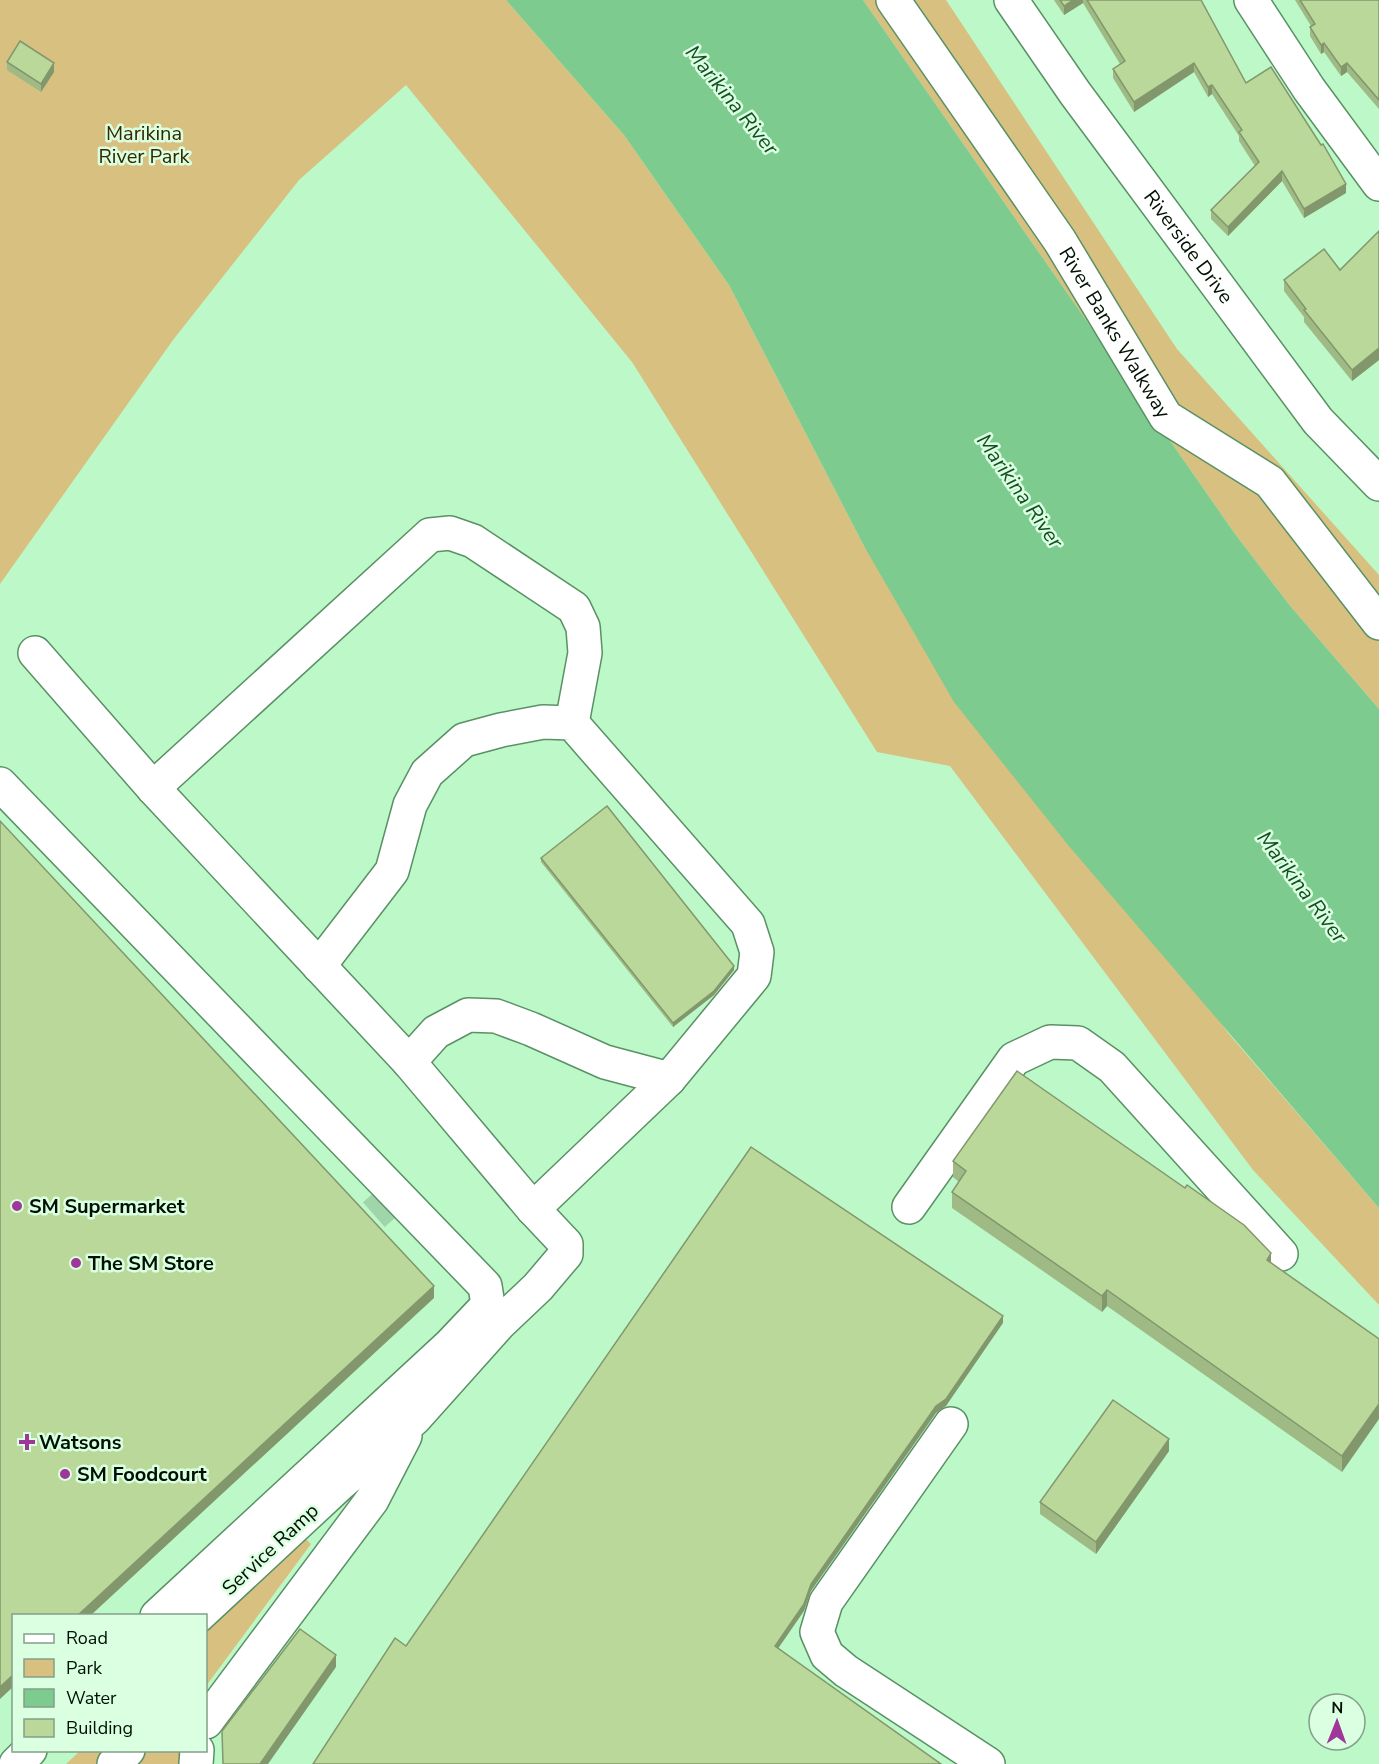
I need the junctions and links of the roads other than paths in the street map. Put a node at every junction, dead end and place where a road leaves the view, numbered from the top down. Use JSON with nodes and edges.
{"nodes":[{"id":1,"x":893,"y":0,"type":"edge"},
{"id":2,"x":1011,"y":0,"type":"edge"},
{"id":3,"x":1251,"y":0,"type":"edge"},
{"id":4,"x":1379,"y":184,"type":"edge"},
{"id":5,"x":1379,"y":484,"type":"edge"},
{"id":6,"x":1379,"y":623,"type":"edge"},
{"id":7,"x":35,"y":653,"type":"dead end"},
{"id":8,"x":572,"y":723,"type":"junction"},
{"id":9,"x":0,"y":784,"type":"edge"},
{"id":10,"x":153,"y":788,"type":"junction"},
{"id":11,"x":319,"y":966,"type":"junction"},
{"id":12,"x":409,"y":1062,"type":"junction"},
{"id":13,"x":669,"y":1079,"type":"junction"},
{"id":14,"x":909,"y":1207,"type":"dead end"},
{"id":15,"x":533,"y":1209,"type":"junction"},
{"id":16,"x":1281,"y":1254,"type":"dead end"},
{"id":17,"x":415,"y":1418,"type":"junction"},
{"id":18,"x":951,"y":1424,"type":"dead end"},
{"id":19,"x":159,"y":1614,"type":"edge"},
{"id":20,"x":200,"y":1614,"type":"edge"},
{"id":21,"x":207,"y":1721,"type":"edge"},
{"id":22,"x":28,"y":1752,"type":"edge"},
{"id":23,"x":126,"y":1752,"type":"edge"},
{"id":24,"x":16,"y":1764,"type":"edge"},
{"id":25,"x":114,"y":1764,"type":"edge"},
{"id":26,"x":988,"y":1764,"type":"edge"}],
"edges":[{"from":1,"to":6,"type":"street","name":"River Banks Walkway"},
{"from":2,"to":5,"type":"street","name":"Riverside Drive"},
{"from":3,"to":4,"type":"street"},
{"from":7,"to":10,"type":"street"},
{"from":8,"to":10,"type":"street"},
{"from":8,"to":11,"type":"street"},
{"from":8,"to":13,"type":"street"},
{"from":9,"to":19,"type":"street"},
{"from":10,"to":11,"type":"street"},
{"from":11,"to":12,"type":"street"},
{"from":12,"to":13,"type":"street"},
{"from":12,"to":15,"type":"street"},
{"from":13,"to":15,"type":"street"},
{"from":14,"to":16,"type":"street"},
{"from":15,"to":17,"type":"street"},
{"from":17,"to":20,"type":"street","name":"Service Ramp"},
{"from":17,"to":21,"type":"street"},
{"from":18,"to":26,"type":"street"},
{"from":22,"to":24,"type":"street"},
{"from":23,"to":25,"type":"street"}]}
